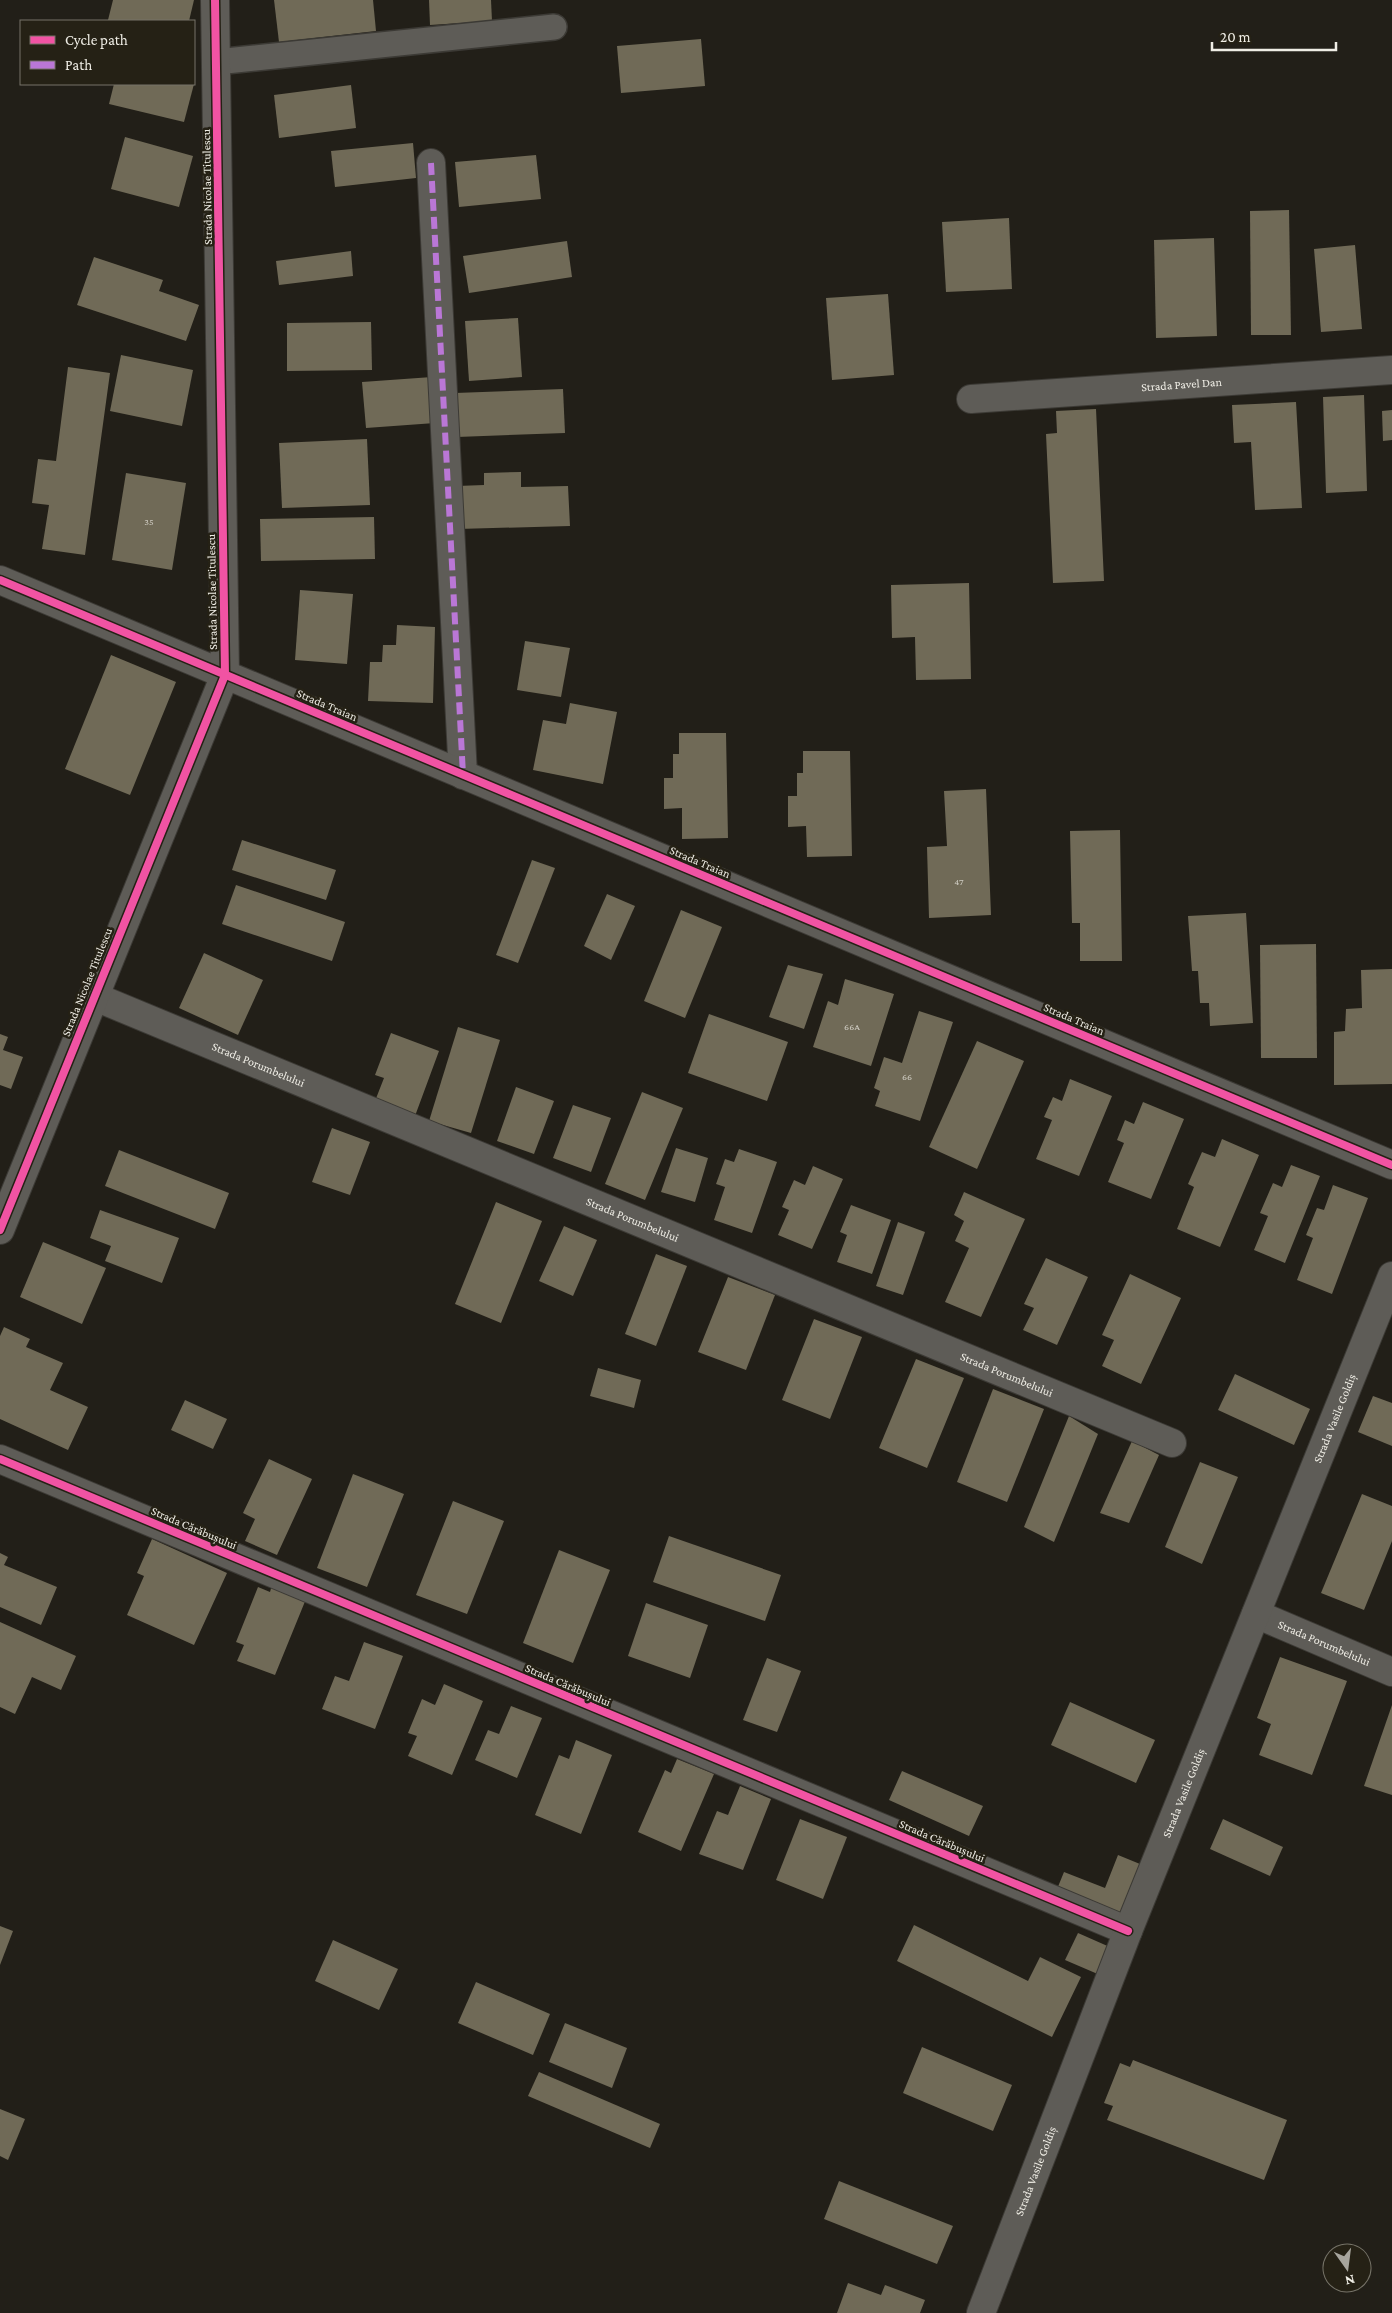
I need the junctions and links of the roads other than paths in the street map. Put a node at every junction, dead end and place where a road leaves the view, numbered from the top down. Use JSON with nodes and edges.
{"nodes":[{"id":1,"x":215,"y":0,"type":"edge"},
{"id":2,"x":554,"y":27,"type":"dead end"},
{"id":3,"x":216,"y":62,"type":"junction"},
{"id":4,"x":431,"y":163,"type":"dead end"},
{"id":5,"x":1392,"y":370,"type":"edge"},
{"id":6,"x":971,"y":398,"type":"dead end"},
{"id":7,"x":0,"y":580,"type":"edge"},
{"id":8,"x":224,"y":674,"type":"junction"},
{"id":9,"x":463,"y":775,"type":"junction"},
{"id":10,"x":93,"y":996,"type":"junction"},
{"id":11,"x":1392,"y":1165,"type":"edge"},
{"id":12,"x":0,"y":1230,"type":"edge"},
{"id":13,"x":1392,"y":1276,"type":"edge"},
{"id":14,"x":1172,"y":1443,"type":"dead end"},
{"id":15,"x":0,"y":1459,"type":"edge"},
{"id":16,"x":1256,"y":1614,"type":"junction"},
{"id":17,"x":1392,"y":1672,"type":"edge"},
{"id":18,"x":1128,"y":1931,"type":"junction"},
{"id":19,"x":981,"y":2313,"type":"edge"}],
"edges":[{"from":1,"to":3,"type":"street","name":"Strada Nicolae Titulescu"},
{"from":2,"to":3,"type":"lane"},
{"from":3,"to":8,"type":"street","name":"Strada Nicolae Titulescu"},
{"from":4,"to":9,"type":"street"},
{"from":5,"to":6,"type":"street","name":"Strada Pavel Dan"},
{"from":7,"to":8,"type":"street","name":"Strada Traian"},
{"from":8,"to":9,"type":"street","name":"Strada Traian"},
{"from":8,"to":10,"type":"street","name":"Strada Nicolae Titulescu"},
{"from":9,"to":11,"type":"street","name":"Strada Traian"},
{"from":10,"to":12,"type":"street","name":"Strada Nicolae Titulescu"},
{"from":10,"to":14,"type":"street","name":"Strada Porumbelului"},
{"from":13,"to":16,"type":"street","name":"Strada Vasile Goldiș"},
{"from":15,"to":18,"type":"street","name":"Strada Cărăbușului"},
{"from":16,"to":17,"type":"street","name":"Strada Porumbelului"},
{"from":16,"to":18,"type":"street","name":"Strada Vasile Goldiș"},
{"from":18,"to":19,"type":"street","name":"Strada Vasile Goldiș"}]}
